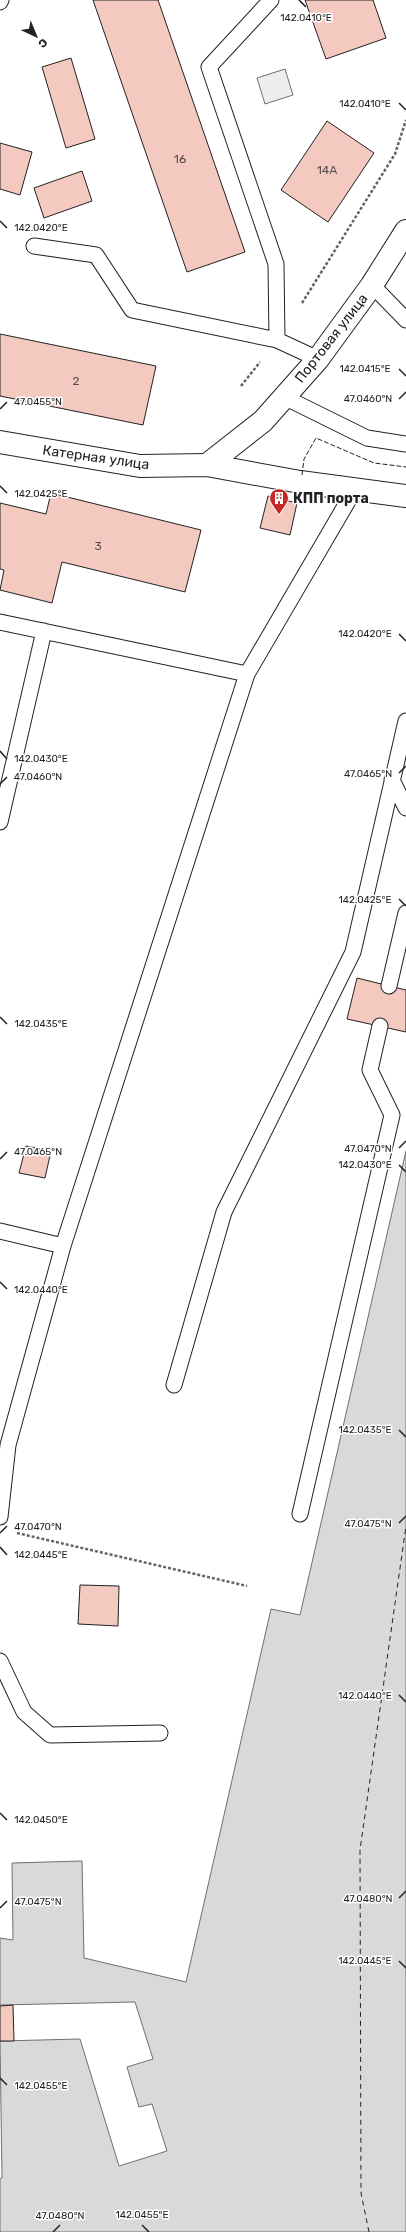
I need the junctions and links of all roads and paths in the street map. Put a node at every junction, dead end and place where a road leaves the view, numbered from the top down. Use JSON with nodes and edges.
{"nodes":[{"id":1,"x":271,"y":0,"type":"edge"},
{"id":2,"x":406,"y":120,"type":"edge"},
{"id":3,"x":406,"y":231,"type":"edge"},
{"id":4,"x":34,"y":246,"type":"dead end"},
{"id":5,"x":372,"y":285,"type":"junction"},
{"id":6,"x":406,"y":320,"type":"edge"},
{"id":7,"x":277,"y":340,"type":"junction"},
{"id":8,"x":318,"y":359,"type":"junction"},
{"id":9,"x":241,"y":386,"type":"dead end"},
{"id":10,"x":284,"y":397,"type":"junction"},
{"id":11,"x":0,"y":442,"type":"edge"},
{"id":12,"x":406,"y":444,"type":"edge"},
{"id":13,"x":207,"y":465,"type":"junction"},
{"id":14,"x":355,"y":489,"type":"junction"},
{"id":15,"x":406,"y":496,"type":"edge"},
{"id":16,"x":0,"y":622,"type":"edge"},
{"id":17,"x":44,"y":631,"type":"junction"},
{"id":18,"x":247,"y":674,"type":"junction"},
{"id":19,"x":406,"y":721,"type":"edge"},
{"id":20,"x":392,"y":780,"type":"junction"},
{"id":21,"x":406,"y":808,"type":"edge"},
{"id":22,"x":0,"y":822,"type":"edge"},
{"id":23,"x":406,"y":913,"type":"edge"},
{"id":24,"x":389,"y":986,"type":"dead end"},
{"id":25,"x":380,"y":1026,"type":"dead end"},
{"id":26,"x":0,"y":1231,"type":"edge"},
{"id":27,"x":63,"y":1246,"type":"junction"},
{"id":28,"x":174,"y":1385,"type":"dead end"},
{"id":29,"x":300,"y":1514,"type":"dead end"},
{"id":30,"x":0,"y":1517,"type":"edge"},
{"id":31,"x":15,"y":1533,"type":"dead end"},
{"id":32,"x":247,"y":1586,"type":"dead end"},
{"id":33,"x":0,"y":1661,"type":"edge"},
{"id":34,"x":160,"y":1733,"type":"dead end"}],
"edges":[{"from":1,"to":7,"type":"lane"},
{"from":2,"to":7,"type":"path"},
{"from":3,"to":5,"type":"main road","name":"Портовая улица"},
{"from":4,"to":7,"type":"lane"},
{"from":5,"to":6,"type":"lane"},
{"from":5,"to":8,"type":"main road","name":"Портовая улица"},
{"from":7,"to":8,"type":"lane"},
{"from":7,"to":9,"type":"path"},
{"from":8,"to":10,"type":"main road","name":"Портовая улица"},
{"from":10,"to":12,"type":"lane"},
{"from":10,"to":13,"type":"main road","name":"Портовая улица"},
{"from":11,"to":13,"type":"main road","name":"Катерная улица"},
{"from":13,"to":14,"type":"main road","name":"Катерная улица"},
{"from":14,"to":15,"type":"main road","name":"Катерная улица"},
{"from":14,"to":18,"type":"lane"},
{"from":16,"to":17,"type":"lane"},
{"from":17,"to":18,"type":"lane"},
{"from":17,"to":22,"type":"lane"},
{"from":18,"to":27,"type":"lane"},
{"from":19,"to":20,"type":"lane"},
{"from":20,"to":21,"type":"lane"},
{"from":20,"to":28,"type":"lane"},
{"from":23,"to":24,"type":"lane"},
{"from":25,"to":29,"type":"lane"},
{"from":26,"to":27,"type":"lane"},
{"from":27,"to":30,"type":"lane"},
{"from":31,"to":32,"type":"path"},
{"from":33,"to":34,"type":"lane"}]}
